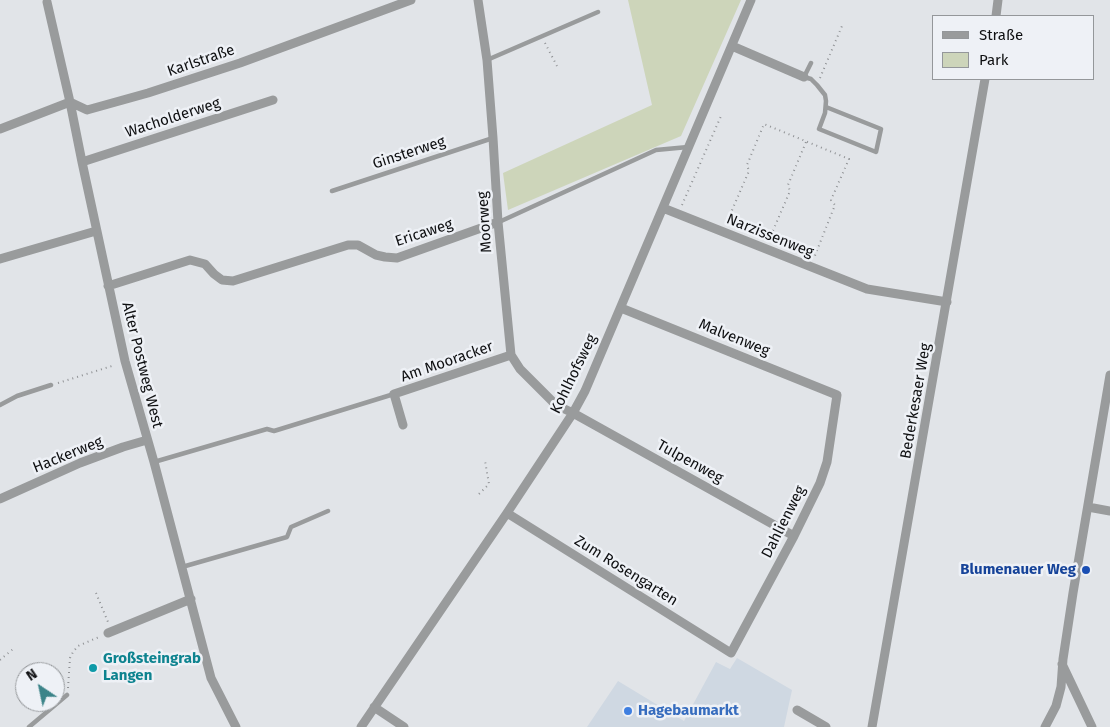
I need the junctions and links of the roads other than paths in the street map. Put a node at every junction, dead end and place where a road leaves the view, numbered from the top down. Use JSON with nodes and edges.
{"nodes":[{"id":1,"x":411,"y":0,"type":"edge"},
{"id":2,"x":478,"y":0,"type":"edge"},
{"id":3,"x":751,"y":0,"type":"edge"},
{"id":4,"x":998,"y":0,"type":"edge"},
{"id":5,"x":46,"y":2,"type":"dead end"},
{"id":6,"x":598,"y":12,"type":"dead end"},
{"id":7,"x":996,"y":15,"type":"edge"},
{"id":8,"x":732,"y":46,"type":"junction"},
{"id":9,"x":487,"y":60,"type":"junction"},
{"id":10,"x":811,"y":62,"type":"dead end"},
{"id":11,"x":804,"y":77,"type":"junction"},
{"id":12,"x":985,"y":80,"type":"edge"},
{"id":13,"x":273,"y":100,"type":"dead end"},
{"id":14,"x":70,"y":102,"type":"junction"},
{"id":15,"x":826,"y":107,"type":"junction"},
{"id":16,"x":0,"y":129,"type":"edge"},
{"id":17,"x":493,"y":138,"type":"junction"},
{"id":18,"x":689,"y":147,"type":"junction"},
{"id":19,"x":82,"y":162,"type":"junction"},
{"id":20,"x":332,"y":191,"type":"dead end"},
{"id":21,"x":663,"y":208,"type":"junction"},
{"id":22,"x":498,"y":222,"type":"junction"},
{"id":23,"x":96,"y":231,"type":"junction"},
{"id":24,"x":0,"y":259,"type":"edge"},
{"id":25,"x":108,"y":286,"type":"junction"},
{"id":26,"x":947,"y":302,"type":"junction"},
{"id":27,"x":621,"y":308,"type":"junction"},
{"id":28,"x":511,"y":355,"type":"junction"},
{"id":29,"x":1110,"y":375,"type":"edge"},
{"id":30,"x":51,"y":385,"type":"road end"},
{"id":31,"x":394,"y":394,"type":"junction"},
{"id":32,"x":837,"y":395,"type":"joint"},
{"id":33,"x":0,"y":405,"type":"edge"},
{"id":34,"x":573,"y":413,"type":"junction"},
{"id":35,"x":403,"y":425,"type":"dead end"},
{"id":36,"x":147,"y":440,"type":"junction"},
{"id":37,"x":154,"y":462,"type":"junction"},
{"id":38,"x":0,"y":499,"type":"edge"},
{"id":39,"x":1088,"y":507,"type":"junction"},
{"id":40,"x":328,"y":511,"type":"dead end"},
{"id":41,"x":1110,"y":511,"type":"edge"},
{"id":42,"x":507,"y":513,"type":"junction"},
{"id":43,"x":794,"y":536,"type":"junction"},
{"id":44,"x":182,"y":567,"type":"junction"},
{"id":45,"x":191,"y":599,"type":"junction"},
{"id":46,"x":110,"y":632,"type":"road end"},
{"id":47,"x":731,"y":653,"type":"joint"},
{"id":48,"x":1062,"y":664,"type":"junction"},
{"id":49,"x":67,"y":695,"type":"road end"},
{"id":50,"x":374,"y":707,"type":"junction"},
{"id":51,"x":797,"y":710,"type":"dead end"},
{"id":52,"x":29,"y":727,"type":"edge"},
{"id":53,"x":236,"y":727,"type":"edge"},
{"id":54,"x":360,"y":727,"type":"edge"},
{"id":55,"x":404,"y":727,"type":"edge"},
{"id":56,"x":826,"y":727,"type":"edge"},
{"id":57,"x":872,"y":727,"type":"edge"},
{"id":58,"x":1045,"y":727,"type":"edge"},
{"id":59,"x":1092,"y":727,"type":"edge"}],
"edges":[{"from":1,"to":14,"type":"street","name":"Karlstraße"},
{"from":2,"to":9,"type":"street","name":"Moorweg"},
{"from":3,"to":8,"type":"street","name":"Kohlhofsweg"},
{"from":4,"to":7,"type":"street"},
{"from":5,"to":14,"type":"street","name":"Alter Postweg West"},
{"from":6,"to":9,"type":"lane"},
{"from":8,"to":11,"type":"street"},
{"from":8,"to":18,"type":"street","name":"Kohlhofsweg"},
{"from":9,"to":17,"type":"street","name":"Moorweg"},
{"from":10,"to":11,"type":"lane"},
{"from":11,"to":15,"type":"lane"},
{"from":12,"to":26,"type":"street","name":"Bederkesaer Weg"},
{"from":13,"to":19,"type":"street","name":"Wacholderweg"},
{"from":14,"to":16,"type":"street"},
{"from":14,"to":19,"type":"street","name":"Alter Postweg West"},
{"from":15,"to":15,"type":"lane"},
{"from":17,"to":20,"type":"lane","name":"Ginsterweg"},
{"from":17,"to":22,"type":"street","name":"Moorweg"},
{"from":18,"to":21,"type":"street","name":"Kohlhofsweg"},
{"from":18,"to":22,"type":"lane","name":"Ericaweg"},
{"from":19,"to":23,"type":"street","name":"Alter Postweg West"},
{"from":21,"to":26,"type":"street","name":"Narzissenweg"},
{"from":21,"to":27,"type":"street","name":"Kohlhofsweg"},
{"from":22,"to":25,"type":"street","name":"Ericaweg"},
{"from":22,"to":28,"type":"street","name":"Moorweg"},
{"from":23,"to":24,"type":"street"},
{"from":23,"to":25,"type":"street","name":"Alter Postweg West"},
{"from":25,"to":36,"type":"street","name":"Alter Postweg West"},
{"from":26,"to":57,"type":"street","name":"Bederkesaer Weg"},
{"from":27,"to":32,"type":"street","name":"Malvenweg"},
{"from":27,"to":34,"type":"street","name":"Kohlhofsweg"},
{"from":28,"to":31,"type":"street","name":"Am Mooracker"},
{"from":28,"to":34,"type":"street"},
{"from":29,"to":39,"type":"street"},
{"from":30,"to":33,"type":"lane"},
{"from":31,"to":35,"type":"street","name":"Am Mooracker"},
{"from":31,"to":37,"type":"lane"},
{"from":32,"to":43,"type":"street","name":"Dahlienweg"},
{"from":34,"to":42,"type":"street","name":"Kohlhofsweg"},
{"from":34,"to":43,"type":"street","name":"Tulpenweg"},
{"from":36,"to":37,"type":"street","name":"Alter Postweg West"},
{"from":36,"to":38,"type":"street","name":"Hackerweg"},
{"from":37,"to":44,"type":"street","name":"Alter Postweg West"},
{"from":39,"to":41,"type":"street"},
{"from":39,"to":48,"type":"street"},
{"from":40,"to":44,"type":"lane"},
{"from":42,"to":47,"type":"street","name":"Zum Rosengarten"},
{"from":42,"to":50,"type":"street","name":"Kohlhofsweg"},
{"from":43,"to":47,"type":"street","name":"Dahlienweg"},
{"from":44,"to":45,"type":"street","name":"Alter Postweg West"},
{"from":45,"to":46,"type":"street"},
{"from":45,"to":53,"type":"street","name":"Alter Postweg West"},
{"from":48,"to":58,"type":"street"},
{"from":48,"to":59,"type":"street"},
{"from":49,"to":52,"type":"lane"},
{"from":50,"to":54,"type":"street","name":"Kohlhofsweg"},
{"from":50,"to":55,"type":"street"},
{"from":51,"to":56,"type":"street"}]}
